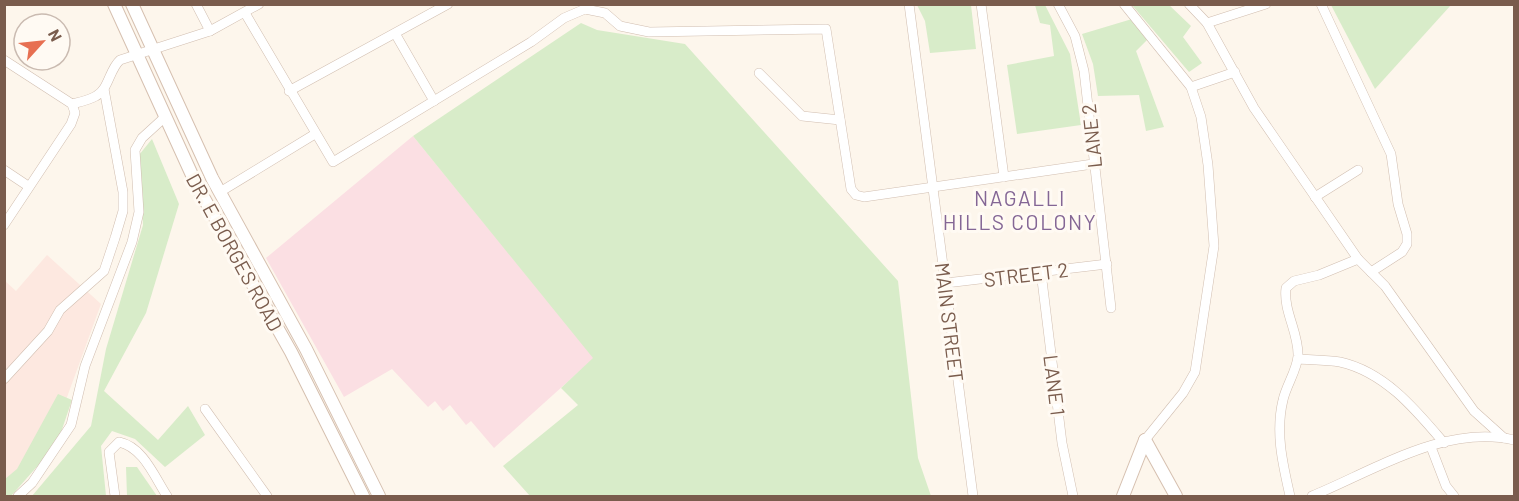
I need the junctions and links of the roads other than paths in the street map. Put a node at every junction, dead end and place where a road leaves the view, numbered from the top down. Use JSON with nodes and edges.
{"nodes":[{"id":1,"x":114,"y":4,"type":"edge"},
{"id":2,"x":132,"y":4,"type":"edge"},
{"id":3,"x":196,"y":4,"type":"edge"},
{"id":4,"x":259,"y":4,"type":"edge"},
{"id":5,"x":909,"y":4,"type":"edge"},
{"id":6,"x":981,"y":4,"type":"edge"},
{"id":7,"x":1058,"y":4,"type":"edge"},
{"id":8,"x":1124,"y":4,"type":"edge"},
{"id":9,"x":1189,"y":4,"type":"edge"},
{"id":10,"x":1266,"y":4,"type":"edge"},
{"id":11,"x":1322,"y":4,"type":"edge"},
{"id":12,"x":447,"y":5,"type":"edge"},
{"id":13,"x":245,"y":13,"type":"junction"},
{"id":14,"x":1207,"y":23,"type":"junction"},
{"id":15,"x":210,"y":31,"type":"junction"},
{"id":16,"x":396,"y":35,"type":"junction"},
{"id":17,"x":153,"y":49,"type":"junction"},
{"id":18,"x":137,"y":56,"type":"junction"},
{"id":19,"x":4,"y":60,"type":"edge"},
{"id":20,"x":1234,"y":72,"type":"junction"},
{"id":21,"x":759,"y":73,"type":"dead end"},
{"id":22,"x":1191,"y":87,"type":"junction"},
{"id":23,"x":104,"y":89,"type":"junction"},
{"id":24,"x":289,"y":91,"type":"junction"},
{"id":25,"x":434,"y":101,"type":"junction"},
{"id":26,"x":72,"y":104,"type":"junction"},
{"id":27,"x":165,"y":117,"type":"junction"},
{"id":28,"x":840,"y":120,"type":"junction"},
{"id":29,"x":315,"y":134,"type":"junction"},
{"id":30,"x":1093,"y":164,"type":"junction"},
{"id":31,"x":4,"y":170,"type":"edge"},
{"id":32,"x":1358,"y":170,"type":"dead end"},
{"id":33,"x":1004,"y":177,"type":"junction"},
{"id":34,"x":28,"y":186,"type":"junction"},
{"id":35,"x":932,"y":189,"type":"junction"},
{"id":36,"x":220,"y":192,"type":"junction"},
{"id":37,"x":1315,"y":197,"type":"junction"},
{"id":38,"x":4,"y":225,"type":"edge"},
{"id":39,"x":1358,"y":259,"type":"junction"},
{"id":40,"x":1107,"y":264,"type":"junction"},
{"id":41,"x":1041,"y":272,"type":"junction"},
{"id":42,"x":1371,"y":272,"type":"junction"},
{"id":43,"x":946,"y":283,"type":"junction"},
{"id":44,"x":1111,"y":308,"type":"dead end"},
{"id":45,"x":1298,"y":359,"type":"junction"},
{"id":46,"x":4,"y":379,"type":"edge"},
{"id":47,"x":205,"y":409,"type":"dead end"},
{"id":48,"x":1504,"y":438,"type":"junction"},
{"id":49,"x":1145,"y":440,"type":"junction"},
{"id":50,"x":1515,"y":440,"type":"edge"},
{"id":51,"x":1444,"y":443,"type":"junction"},
{"id":52,"x":1431,"y":447,"type":"junction"},
{"id":53,"x":18,"y":496,"type":"edge"},
{"id":54,"x":115,"y":496,"type":"edge"},
{"id":55,"x":167,"y":496,"type":"edge"},
{"id":56,"x":267,"y":496,"type":"edge"},
{"id":57,"x":363,"y":496,"type":"edge"},
{"id":58,"x":380,"y":496,"type":"edge"},
{"id":59,"x":973,"y":496,"type":"edge"},
{"id":60,"x":1073,"y":496,"type":"edge"},
{"id":61,"x":1123,"y":496,"type":"edge"},
{"id":62,"x":1176,"y":496,"type":"edge"},
{"id":63,"x":1290,"y":496,"type":"edge"},
{"id":64,"x":1312,"y":496,"type":"edge"},
{"id":65,"x":1454,"y":496,"type":"edge"}],
"edges":[{"from":1,"to":18,"type":"main road","name":"DR. E BORGES ROAD"},
{"from":2,"to":17,"type":"main road","name":"DR. E BORGES ROAD"},
{"from":3,"to":15,"type":"street"},
{"from":4,"to":13,"type":"street"},
{"from":5,"to":35,"type":"street","name":"MAIN STREET"},
{"from":6,"to":33,"type":"street"},
{"from":7,"to":30,"type":"street","name":"LANE 2"},
{"from":8,"to":22,"type":"street"},
{"from":9,"to":14,"type":"street"},
{"from":10,"to":14,"type":"street"},
{"from":11,"to":42,"type":"street"},
{"from":12,"to":16,"type":"street"},
{"from":13,"to":15,"type":"street"},
{"from":13,"to":24,"type":"street"},
{"from":14,"to":20,"type":"street"},
{"from":15,"to":17,"type":"street"},
{"from":16,"to":24,"type":"street"},
{"from":16,"to":25,"type":"street"},
{"from":17,"to":18,"type":"street"},
{"from":17,"to":36,"type":"main road","name":"DR. E BORGES ROAD"},
{"from":18,"to":23,"type":"street"},
{"from":18,"to":27,"type":"main road","name":"DR. E BORGES ROAD"},
{"from":19,"to":26,"type":"street"},
{"from":20,"to":22,"type":"street"},
{"from":20,"to":37,"type":"street"},
{"from":21,"to":28,"type":"street"},
{"from":22,"to":49,"type":"street"},
{"from":23,"to":26,"type":"street"},
{"from":23,"to":46,"type":"street"},
{"from":24,"to":29,"type":"street"},
{"from":25,"to":28,"type":"street"},
{"from":25,"to":29,"type":"street"},
{"from":26,"to":34,"type":"street"},
{"from":27,"to":53,"type":"street"},
{"from":27,"to":57,"type":"main road","name":"DR. E BORGES ROAD"},
{"from":28,"to":35,"type":"street"},
{"from":29,"to":36,"type":"street"},
{"from":30,"to":33,"type":"street"},
{"from":30,"to":40,"type":"street","name":"LANE 2"},
{"from":31,"to":34,"type":"street"},
{"from":32,"to":37,"type":"street"},
{"from":33,"to":35,"type":"street"},
{"from":34,"to":38,"type":"street"},
{"from":35,"to":43,"type":"street","name":"MAIN STREET"},
{"from":36,"to":58,"type":"main road","name":"DR. E BORGES ROAD"},
{"from":37,"to":39,"type":"street"},
{"from":39,"to":42,"type":"street"},
{"from":39,"to":45,"type":"street"},
{"from":40,"to":41,"type":"street","name":"STREET 2"},
{"from":40,"to":44,"type":"street","name":"LANE 2"},
{"from":41,"to":43,"type":"street","name":"STREET 2"},
{"from":41,"to":60,"type":"street","name":"LANE 1"},
{"from":42,"to":48,"type":"street"},
{"from":43,"to":59,"type":"street","name":"MAIN STREET"},
{"from":45,"to":51,"type":"street"},
{"from":45,"to":63,"type":"street"},
{"from":47,"to":56,"type":"street"},
{"from":48,"to":50,"type":"street"},
{"from":48,"to":51,"type":"street"},
{"from":49,"to":61,"type":"main road"},
{"from":49,"to":62,"type":"main road"},
{"from":51,"to":52,"type":"street"},
{"from":52,"to":64,"type":"street"},
{"from":52,"to":65,"type":"street"},
{"from":54,"to":55,"type":"street"}]}
